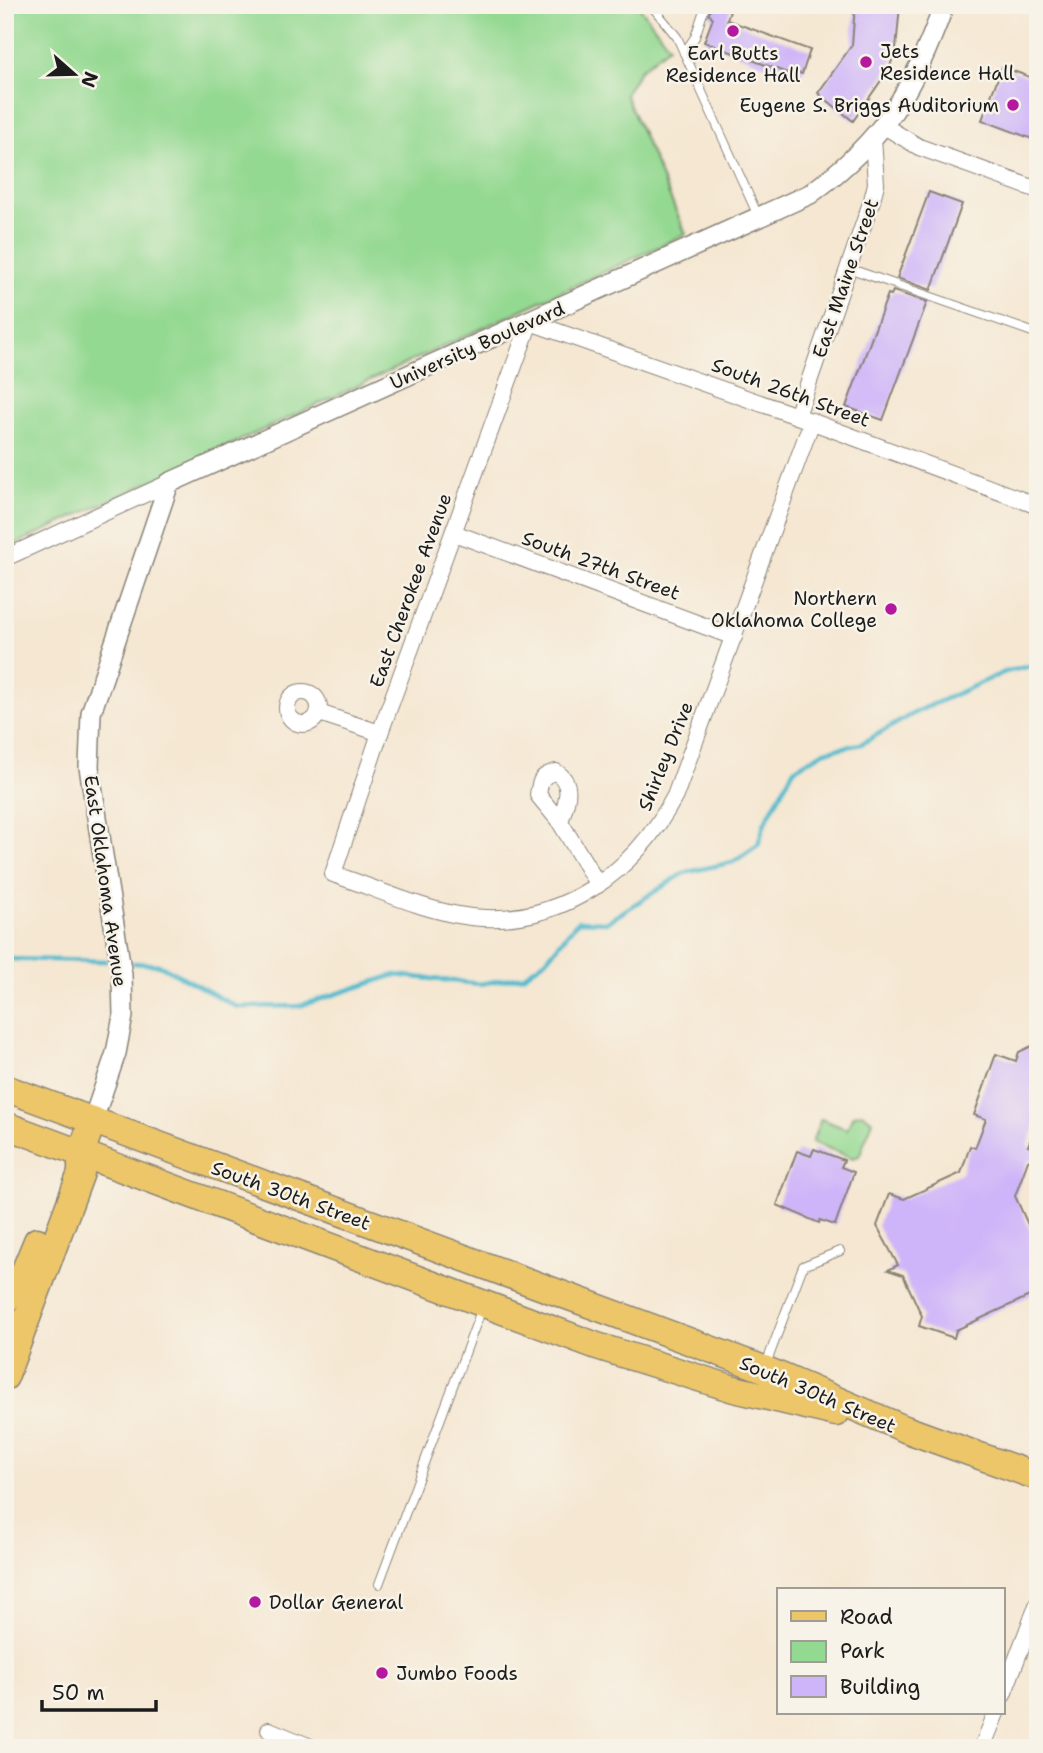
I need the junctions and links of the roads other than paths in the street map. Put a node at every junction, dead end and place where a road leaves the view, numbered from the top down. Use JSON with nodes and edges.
{"nodes":[{"id":1,"x":651,"y":5,"type":"edge"},
{"id":2,"x":944,"y":5,"type":"edge"},
{"id":3,"x":705,"y":8,"type":"dead end"},
{"id":4,"x":684,"y":54,"type":"junction"},
{"id":5,"x":879,"y":132,"type":"junction"},
{"id":6,"x":1038,"y":190,"type":"edge"},
{"id":7,"x":758,"y":218,"type":"junction"},
{"id":8,"x":848,"y":268,"type":"junction"},
{"id":9,"x":530,"y":322,"type":"junction"},
{"id":10,"x":1038,"y":334,"type":"edge"},
{"id":11,"x":805,"y":419,"type":"junction"},
{"id":12,"x":169,"y":483,"type":"junction"},
{"id":13,"x":1038,"y":506,"type":"edge"},
{"id":14,"x":454,"y":533,"type":"junction"},
{"id":15,"x":5,"y":558,"type":"edge"},
{"id":16,"x":734,"y":637,"type":"junction"},
{"id":17,"x":319,"y":713,"type":"dead end"},
{"id":18,"x":380,"y":733,"type":"junction"},
{"id":19,"x":560,"y":822,"type":"dead end"},
{"id":20,"x":333,"y":874,"type":"joint"},
{"id":21,"x":598,"y":886,"type":"junction"},
{"id":22,"x":5,"y":1088,"type":"edge"},
{"id":23,"x":93,"y":1120,"type":"junction"},
{"id":24,"x":5,"y":1125,"type":"edge"},
{"id":25,"x":81,"y":1153,"type":"junction"},
{"id":26,"x":840,"y":1251,"type":"dead end"},
{"id":27,"x":496,"y":1271,"type":"junction"},
{"id":28,"x":5,"y":1301,"type":"edge"},
{"id":29,"x":484,"y":1304,"type":"junction"},
{"id":30,"x":764,"y":1369,"type":"junction"},
{"id":31,"x":5,"y":1377,"type":"edge"},
{"id":32,"x":755,"y":1394,"type":"junction"},
{"id":33,"x":905,"y":1429,"type":"junction"},
{"id":34,"x":1038,"y":1478,"type":"edge"},
{"id":35,"x":379,"y":1584,"type":"dead end"},
{"id":36,"x":1038,"y":1603,"type":"edge"},
{"id":37,"x":1004,"y":1692,"type":"edge"},
{"id":38,"x":996,"y":1714,"type":"edge"},
{"id":39,"x":269,"y":1730,"type":"dead end"},
{"id":40,"x":313,"y":1748,"type":"edge"},
{"id":41,"x":982,"y":1748,"type":"edge"}],
"edges":[{"from":1,"to":4,"type":"lane"},
{"from":2,"to":5,"type":"street","name":"University Boulevard"},
{"from":3,"to":4,"type":"lane"},
{"from":4,"to":7,"type":"lane"},
{"from":5,"to":6,"type":"street"},
{"from":5,"to":7,"type":"street","name":"University Boulevard"},
{"from":5,"to":8,"type":"street","name":"East Maine Street"},
{"from":7,"to":9,"type":"street","name":"University Boulevard"},
{"from":8,"to":10,"type":"lane"},
{"from":8,"to":11,"type":"street","name":"East Maine Street"},
{"from":9,"to":11,"type":"street","name":"South 26th Street"},
{"from":9,"to":12,"type":"street","name":"University Boulevard"},
{"from":9,"to":14,"type":"street","name":"East Cherokee Avenue"},
{"from":11,"to":13,"type":"street","name":"South 26th Street"},
{"from":11,"to":16,"type":"street","name":"East Maine Street"},
{"from":12,"to":15,"type":"street","name":"University Boulevard"},
{"from":12,"to":23,"type":"street","name":"East Oklahoma Avenue"},
{"from":14,"to":16,"type":"street","name":"South 27th Street"},
{"from":14,"to":18,"type":"street","name":"East Cherokee Avenue"},
{"from":16,"to":21,"type":"street","name":"Shirley Drive"},
{"from":17,"to":18,"type":"street"},
{"from":18,"to":20,"type":"street","name":"East Cherokee Avenue"},
{"from":19,"to":21,"type":"street"},
{"from":20,"to":21,"type":"street","name":"Shirley Drive"},
{"from":22,"to":23,"type":"main road","name":"South 30th Street"},
{"from":23,"to":25,"type":"main road"},
{"from":23,"to":27,"type":"main road","name":"South 30th Street"},
{"from":24,"to":25,"type":"main road","name":"South 30th Street"},
{"from":25,"to":28,"type":"main road"},
{"from":25,"to":29,"type":"main road","name":"South 30th Street"},
{"from":25,"to":31,"type":"main road"},
{"from":26,"to":30,"type":"lane"},
{"from":27,"to":29,"type":"main road"},
{"from":27,"to":30,"type":"main road","name":"South 30th Street"},
{"from":29,"to":32,"type":"main road","name":"South 30th Street"},
{"from":29,"to":35,"type":"lane"},
{"from":30,"to":32,"type":"lane"},
{"from":30,"to":33,"type":"main road","name":"South 30th Street"},
{"from":32,"to":33,"type":"main road","name":"South 30th Street"},
{"from":33,"to":34,"type":"main road"},
{"from":36,"to":37,"type":"street"},
{"from":38,"to":41,"type":"street"},
{"from":39,"to":40,"type":"street"}]}
